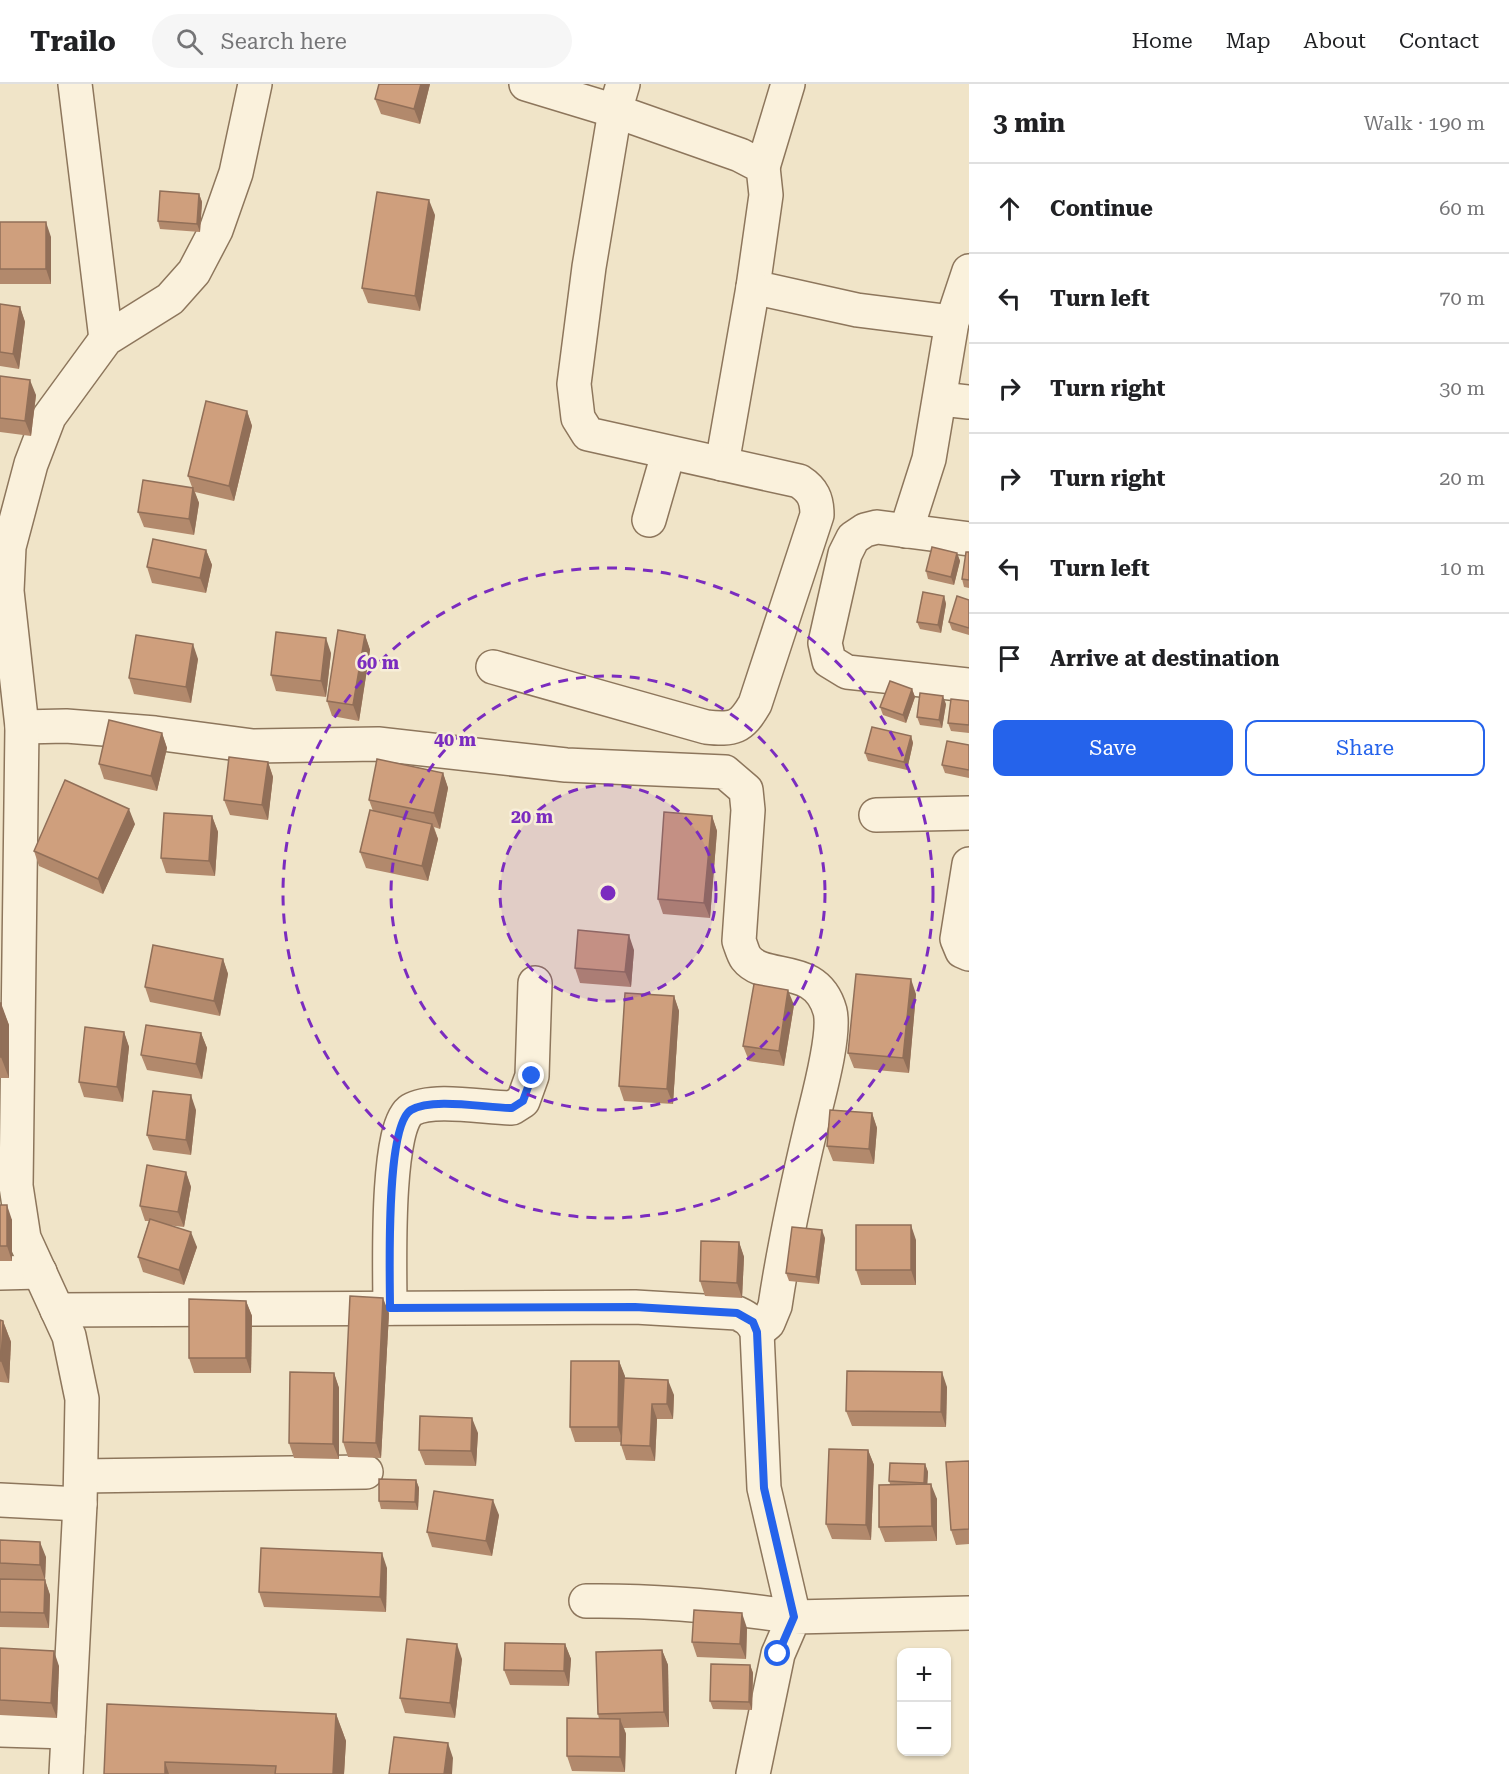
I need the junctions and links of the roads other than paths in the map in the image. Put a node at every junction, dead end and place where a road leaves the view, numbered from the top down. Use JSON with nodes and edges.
{"nodes":[{"id":1,"x":75,"y":84,"type":"edge"},
{"id":2,"x":255,"y":84,"type":"edge"},
{"id":3,"x":526,"y":84,"type":"edge"},
{"id":4,"x":788,"y":84,"type":"edge"},
{"id":5,"x":619,"y":98,"type":"edge"},
{"id":6,"x":763,"y":167,"type":"junction"},
{"id":7,"x":969,"y":271,"type":"edge"},
{"id":8,"x":753,"y":287,"type":"junction"},
{"id":9,"x":952,"y":322,"type":"junction"},
{"id":10,"x":106,"y":339,"type":"junction"},
{"id":11,"x":955,"y":401,"type":"edge"},
{"id":12,"x":668,"y":454,"type":"junction"},
{"id":13,"x":722,"y":464,"type":"junction"},
{"id":14,"x":649,"y":520,"type":"dead end"},
{"id":15,"x":906,"y":531,"type":"junction"},
{"id":16,"x":969,"y":539,"type":"edge"},
{"id":17,"x":4,"y":599,"type":"edge"},
{"id":18,"x":493,"y":667,"type":"dead end"},
{"id":19,"x":969,"y":685,"type":"edge"},
{"id":20,"x":22,"y":726,"type":"junction"},
{"id":21,"x":969,"y":813,"type":"edge"},
{"id":22,"x":876,"y":815,"type":"dead end"},
{"id":23,"x":969,"y":864,"type":"edge"},
{"id":24,"x":969,"y":954,"type":"edge"},
{"id":25,"x":535,"y":983,"type":"dead end"},
{"id":26,"x":40,"y":1272,"type":"junction"},
{"id":27,"x":0,"y":1273,"type":"edge"},
{"id":28,"x":390,"y":1308,"type":"junction"},
{"id":29,"x":57,"y":1310,"type":"junction"},
{"id":30,"x":757,"y":1332,"type":"junction"},
{"id":31,"x":366,"y":1472,"type":"dead end"},
{"id":32,"x":81,"y":1490,"type":"junction"},
{"id":33,"x":0,"y":1500,"type":"edge"},
{"id":34,"x":586,"y":1601,"type":"dead end"},
{"id":35,"x":969,"y":1612,"type":"edge"},
{"id":36,"x":794,"y":1617,"type":"junction"},
{"id":37,"x":0,"y":1730,"type":"edge"},
{"id":38,"x":68,"y":1732,"type":"junction"},
{"id":39,"x":66,"y":1774,"type":"edge"},
{"id":40,"x":753,"y":1774,"type":"edge"}],
"edges":[{"from":1,"to":10,"type":"street"},
{"from":2,"to":10,"type":"street"},
{"from":3,"to":5,"type":"street"},
{"from":4,"to":6,"type":"street"},
{"from":5,"to":6,"type":"street"},
{"from":5,"to":12,"type":"street"},
{"from":6,"to":8,"type":"street"},
{"from":7,"to":9,"type":"street"},
{"from":8,"to":9,"type":"street"},
{"from":8,"to":13,"type":"street"},
{"from":9,"to":11,"type":"street"},
{"from":10,"to":17,"type":"street"},
{"from":11,"to":15,"type":"street"},
{"from":12,"to":13,"type":"street"},
{"from":12,"to":14,"type":"street"},
{"from":13,"to":18,"type":"street"},
{"from":15,"to":16,"type":"street"},
{"from":15,"to":19,"type":"street"},
{"from":17,"to":20,"type":"street"},
{"from":20,"to":26,"type":"street"},
{"from":20,"to":30,"type":"street"},
{"from":21,"to":22,"type":"street"},
{"from":23,"to":24,"type":"street"},
{"from":25,"to":28,"type":"street"},
{"from":26,"to":27,"type":"street"},
{"from":26,"to":29,"type":"street"},
{"from":28,"to":29,"type":"street"},
{"from":28,"to":30,"type":"street"},
{"from":29,"to":32,"type":"street"},
{"from":30,"to":36,"type":"street"},
{"from":31,"to":32,"type":"street"},
{"from":32,"to":33,"type":"street"},
{"from":32,"to":38,"type":"street"},
{"from":34,"to":36,"type":"street"},
{"from":35,"to":36,"type":"street"},
{"from":36,"to":40,"type":"street"},
{"from":37,"to":38,"type":"street"},
{"from":38,"to":39,"type":"street"}]}
